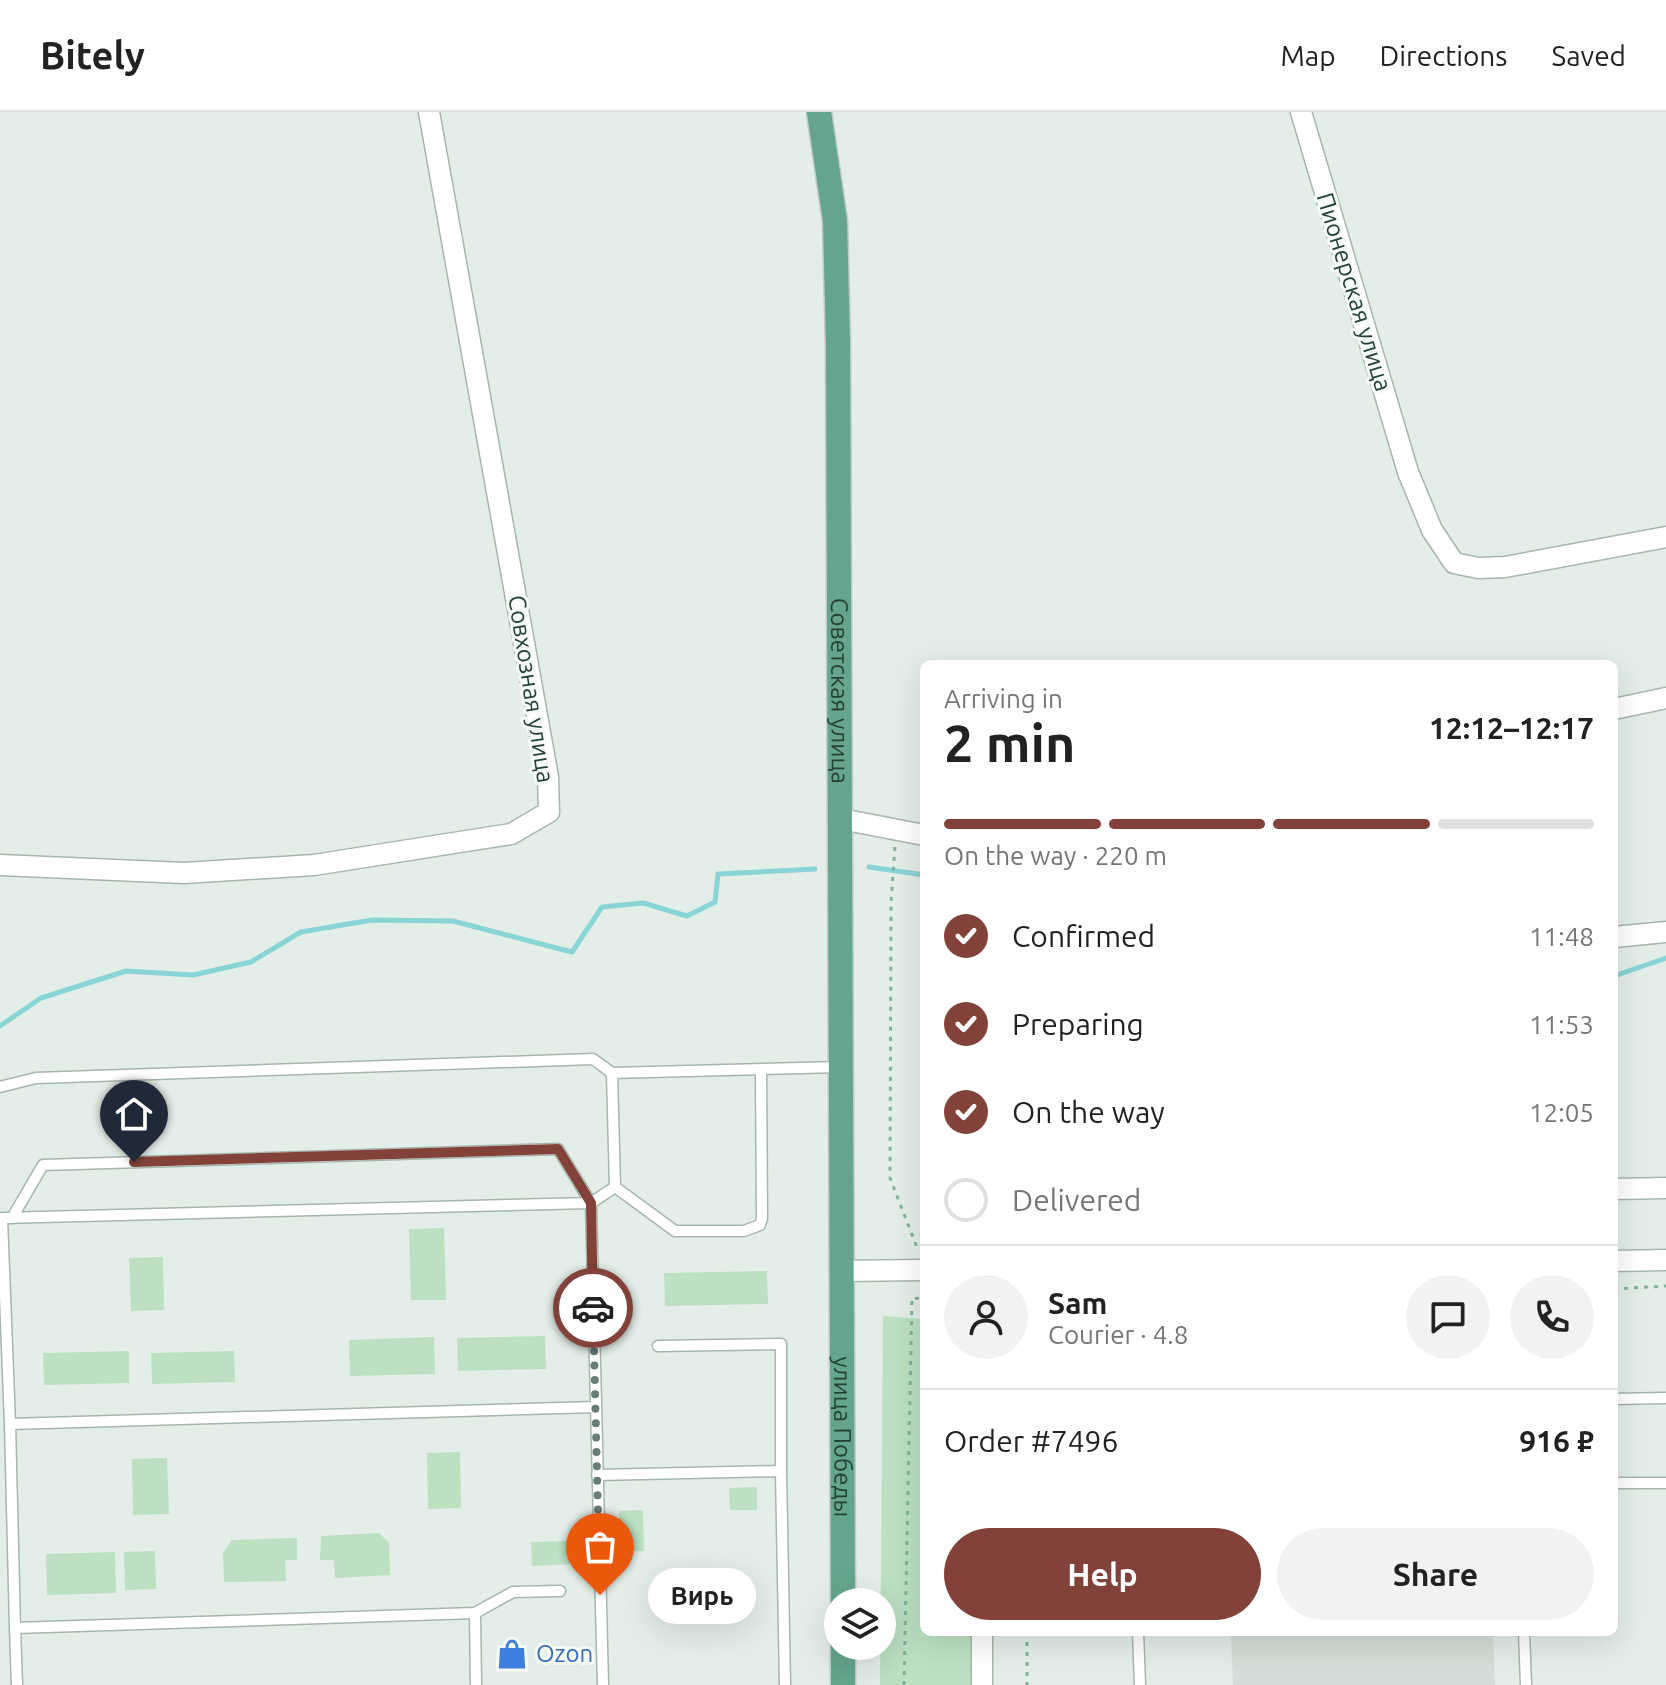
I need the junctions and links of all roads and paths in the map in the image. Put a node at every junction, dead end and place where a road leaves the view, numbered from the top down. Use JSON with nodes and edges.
{"nodes":[{"id":1,"x":429,"y":112,"type":"edge"},
{"id":2,"x":819,"y":112,"type":"edge"},
{"id":3,"x":1301,"y":112,"type":"edge"},
{"id":4,"x":1666,"y":537,"type":"edge"},
{"id":5,"x":1666,"y":698,"type":"edge"},
{"id":6,"x":1618,"y":708,"type":"edge"},
{"id":7,"x":841,"y":819,"type":"junction"},
{"id":8,"x":920,"y":834,"type":"edge"},
{"id":9,"x":895,"y":851,"type":"dead end"},
{"id":10,"x":0,"y":865,"type":"edge"},
{"id":11,"x":1666,"y":932,"type":"edge"},
{"id":12,"x":1618,"y":937,"type":"edge"},
{"id":13,"x":841,"y":1067,"type":"junction"},
{"id":14,"x":761,"y":1069,"type":"junction"},
{"id":15,"x":612,"y":1073,"type":"junction"},
{"id":16,"x":0,"y":1087,"type":"edge"},
{"id":17,"x":615,"y":1187,"type":"junction"},
{"id":18,"x":1666,"y":1188,"type":"edge"},
{"id":19,"x":1618,"y":1189,"type":"edge"},
{"id":20,"x":591,"y":1203,"type":"junction"},
{"id":21,"x":4,"y":1217,"type":"edge"},
{"id":22,"x":1666,"y":1260,"type":"edge"},
{"id":23,"x":1618,"y":1261,"type":"edge"},
{"id":24,"x":919,"y":1270,"type":"edge"},
{"id":25,"x":841,"y":1271,"type":"junction"},
{"id":26,"x":1666,"y":1286,"type":"edge"},
{"id":27,"x":1618,"y":1289,"type":"edge"},
{"id":28,"x":920,"y":1299,"type":"edge"},
{"id":29,"x":658,"y":1346,"type":"dead end"},
{"id":30,"x":1666,"y":1398,"type":"edge"},
{"id":31,"x":1618,"y":1399,"type":"edge"},
{"id":32,"x":595,"y":1407,"type":"junction"},
{"id":33,"x":10,"y":1424,"type":"junction"},
{"id":34,"x":781,"y":1471,"type":"junction"},
{"id":35,"x":597,"y":1475,"type":"junction"},
{"id":36,"x":1618,"y":1483,"type":"edge"},
{"id":37,"x":1666,"y":1483,"type":"edge"},
{"id":38,"x":843,"y":1588,"type":"edge"},
{"id":39,"x":560,"y":1591,"type":"dead end"},
{"id":40,"x":475,"y":1613,"type":"junction"},
{"id":41,"x":15,"y":1628,"type":"junction"},
{"id":42,"x":982,"y":1636,"type":"edge"},
{"id":43,"x":1027,"y":1636,"type":"edge"},
{"id":44,"x":1138,"y":1636,"type":"edge"},
{"id":45,"x":1524,"y":1636,"type":"edge"},
{"id":46,"x":843,"y":1660,"type":"edge"},
{"id":47,"x":17,"y":1685,"type":"edge"},
{"id":48,"x":476,"y":1685,"type":"edge"},
{"id":49,"x":603,"y":1685,"type":"edge"},
{"id":50,"x":785,"y":1685,"type":"edge"},
{"id":51,"x":843,"y":1685,"type":"edge"},
{"id":52,"x":904,"y":1685,"type":"edge"},
{"id":53,"x":982,"y":1685,"type":"edge"},
{"id":54,"x":1027,"y":1685,"type":"edge"},
{"id":55,"x":1140,"y":1685,"type":"edge"},
{"id":56,"x":1526,"y":1685,"type":"edge"}],
"edges":[{"from":1,"to":10,"type":"street","name":"Совхозная улица"},
{"from":2,"to":7,"type":"main road","name":"Советская улица"},
{"from":3,"to":4,"type":"street","name":"Пионерская улица"},
{"from":5,"to":6,"type":"street"},
{"from":7,"to":8,"type":"street"},
{"from":7,"to":13,"type":"main road","name":"Советская улица"},
{"from":9,"to":24,"type":"path"},
{"from":11,"to":12,"type":"street"},
{"from":13,"to":14,"type":"lane"},
{"from":13,"to":25,"type":"main road","name":"Советская улица"},
{"from":14,"to":15,"type":"lane"},
{"from":14,"to":17,"type":"lane"},
{"from":15,"to":16,"type":"lane"},
{"from":15,"to":17,"type":"lane"},
{"from":17,"to":20,"type":"lane"},
{"from":18,"to":19,"type":"street"},
{"from":20,"to":21,"type":"lane"},
{"from":20,"to":21,"type":"lane"},
{"from":20,"to":32,"type":"lane"},
{"from":21,"to":33,"type":"lane"},
{"from":22,"to":23,"type":"street"},
{"from":24,"to":25,"type":"street"},
{"from":25,"to":38,"type":"main road","name":"улица Победы"},
{"from":26,"to":27,"type":"path"},
{"from":28,"to":52,"type":"path"},
{"from":29,"to":34,"type":"lane"},
{"from":30,"to":31,"type":"lane"},
{"from":32,"to":33,"type":"lane"},
{"from":32,"to":35,"type":"lane"},
{"from":33,"to":41,"type":"lane"},
{"from":34,"to":35,"type":"lane"},
{"from":34,"to":50,"type":"lane"},
{"from":35,"to":49,"type":"lane"},
{"from":36,"to":37,"type":"lane"},
{"from":39,"to":40,"type":"lane"},
{"from":40,"to":41,"type":"lane"},
{"from":40,"to":48,"type":"lane"},
{"from":41,"to":47,"type":"lane"},
{"from":42,"to":53,"type":"street"},
{"from":43,"to":54,"type":"path"},
{"from":44,"to":55,"type":"lane"},
{"from":45,"to":56,"type":"lane"},
{"from":46,"to":51,"type":"main road"}]}
